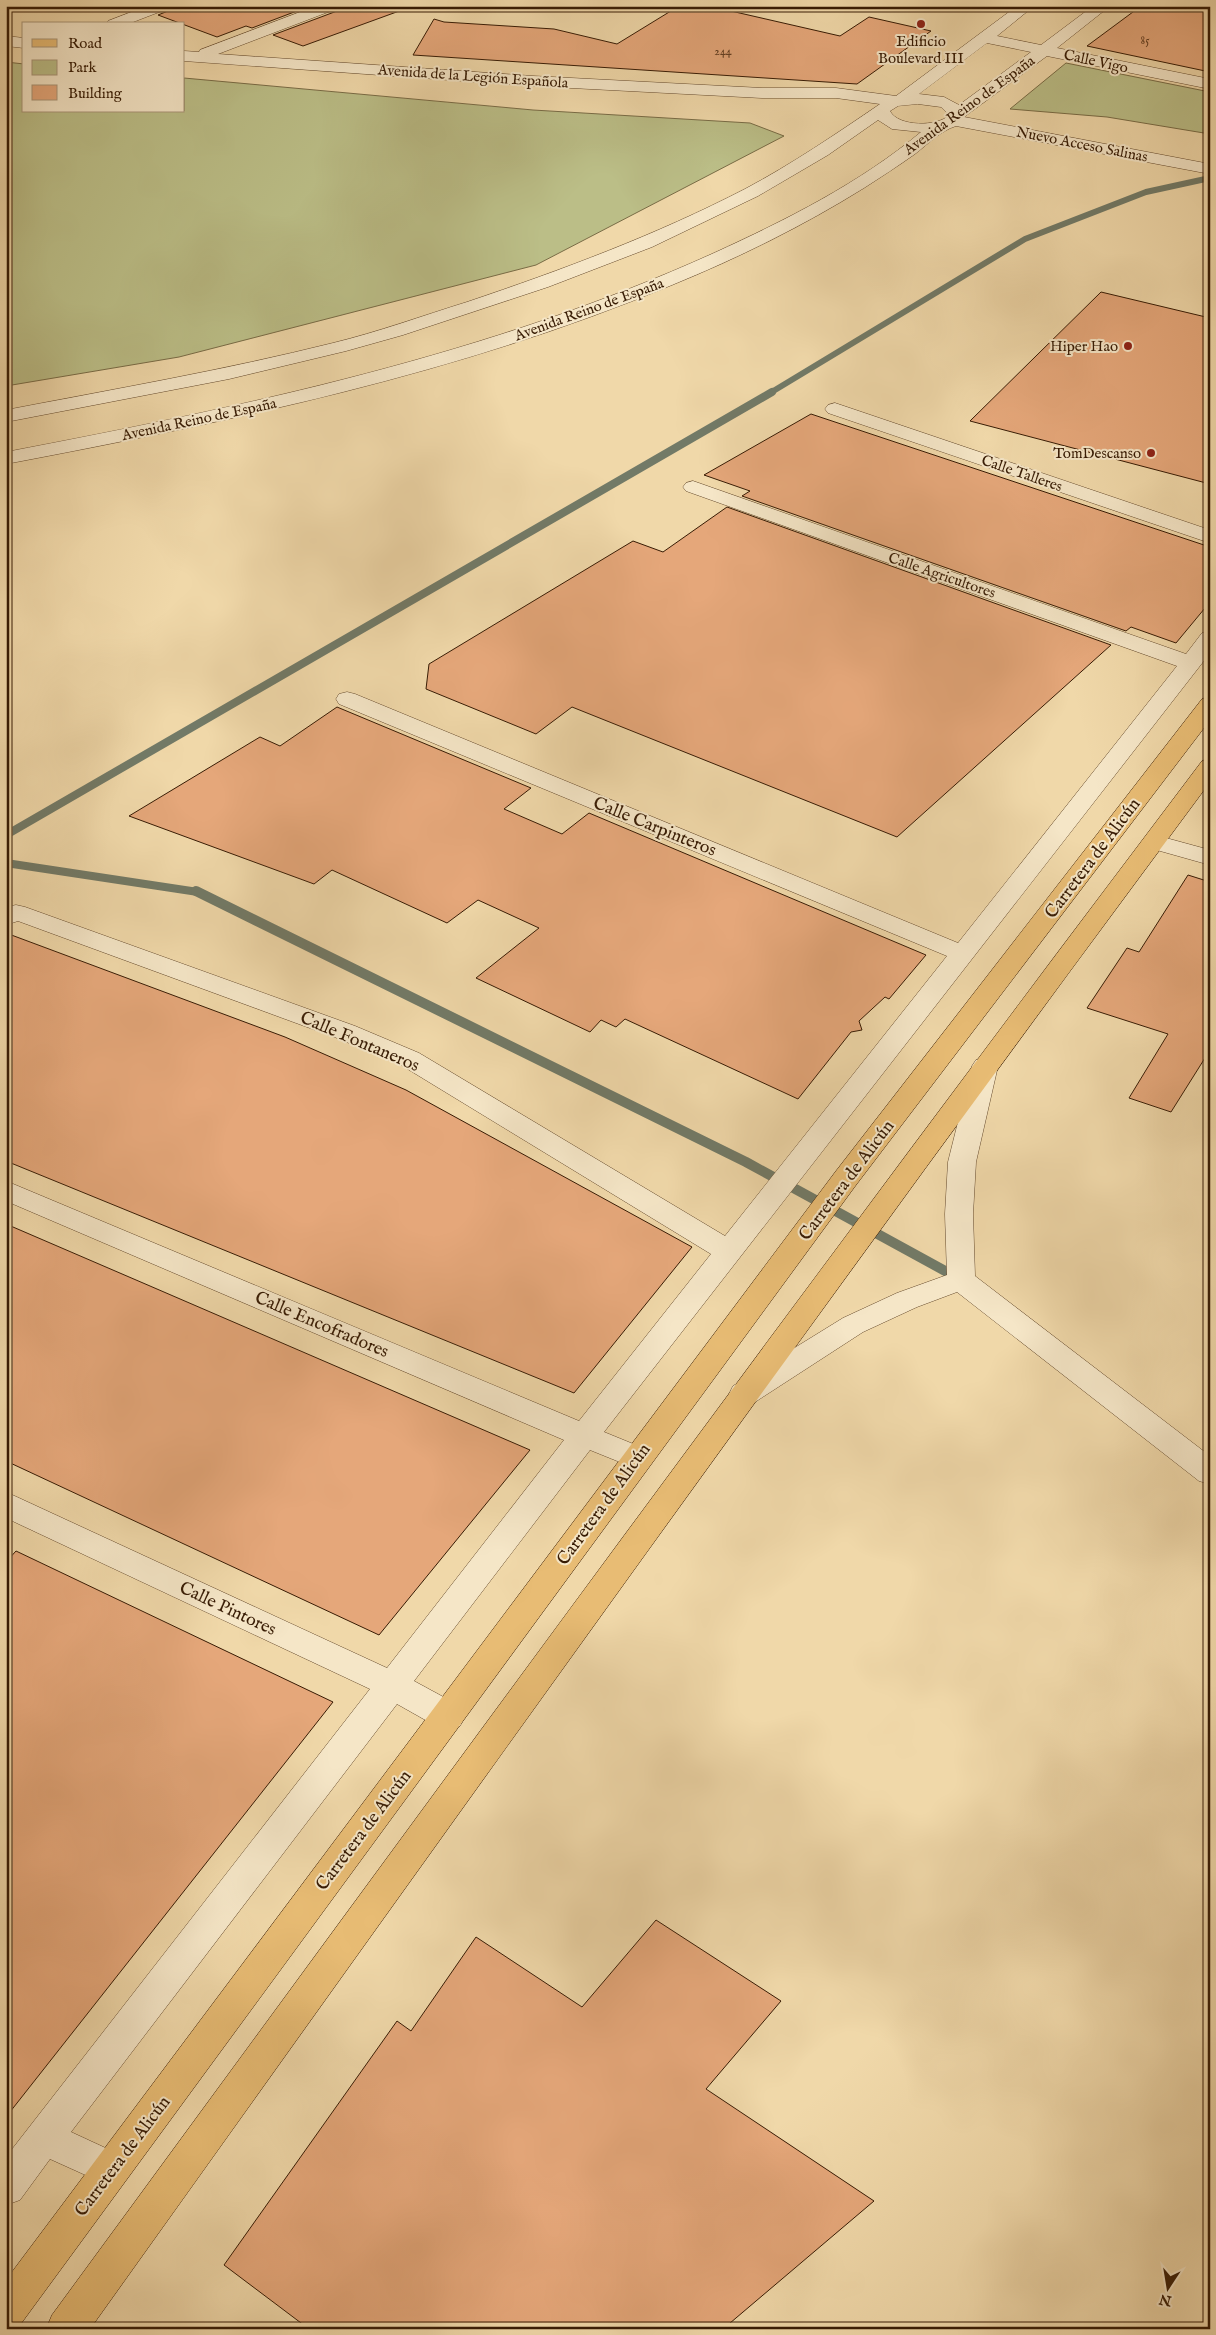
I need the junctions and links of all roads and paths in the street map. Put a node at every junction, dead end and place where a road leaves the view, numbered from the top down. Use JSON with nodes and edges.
{"nodes":[{"id":1,"x":162,"y":6,"type":"edge"},
{"id":2,"x":331,"y":6,"type":"edge"},
{"id":3,"x":1027,"y":6,"type":"edge"},
{"id":4,"x":1103,"y":6,"type":"edge"},
{"id":5,"x":118,"y":22,"type":"edge"},
{"id":6,"x":983,"y":38,"type":"junction"},
{"id":7,"x":6,"y":42,"type":"edge"},
{"id":8,"x":22,"y":43,"type":"edge"},
{"id":9,"x":1045,"y":50,"type":"junction"},
{"id":10,"x":190,"y":56,"type":"edge"},
{"id":11,"x":1210,"y":84,"type":"edge"},
{"id":12,"x":891,"y":105,"type":"junction"},
{"id":13,"x":950,"y":120,"type":"junction"},
{"id":14,"x":1210,"y":169,"type":"edge"},
{"id":15,"x":835,"y":408,"type":"dead end"},
{"id":16,"x":6,"y":416,"type":"edge"},
{"id":17,"x":6,"y":458,"type":"edge"},
{"id":18,"x":693,"y":487,"type":"dead end"},
{"id":19,"x":1210,"y":536,"type":"edge"},
{"id":20,"x":1210,"y":638,"type":"edge"},
{"id":21,"x":1190,"y":663,"type":"junction"},
{"id":22,"x":347,"y":699,"type":"dead end"},
{"id":23,"x":1210,"y":704,"type":"edge"},
{"id":24,"x":1210,"y":766,"type":"edge"},
{"id":25,"x":1155,"y":842,"type":"junction"},
{"id":26,"x":1210,"y":858,"type":"edge"},
{"id":27,"x":11,"y":915,"type":"edge"},
{"id":28,"x":963,"y":954,"type":"junction"},
{"id":29,"x":985,"y":1066,"type":"junction"},
{"id":30,"x":6,"y":1190,"type":"edge"},
{"id":31,"x":730,"y":1252,"type":"junction"},
{"id":32,"x":961,"y":1280,"type":"junction"},
{"id":33,"x":744,"y":1394,"type":"junction"},
{"id":34,"x":584,"y":1436,"type":"junction"},
{"id":35,"x":637,"y":1458,"type":"junction"},
{"id":36,"x":1210,"y":1473,"type":"edge"},
{"id":37,"x":12,"y":1514,"type":"edge"},
{"id":38,"x":392,"y":1685,"type":"junction"},
{"id":39,"x":448,"y":1716,"type":"junction"},
{"id":40,"x":44,"y":2138,"type":"junction"},
{"id":41,"x":112,"y":2169,"type":"junction"},
{"id":42,"x":6,"y":2187,"type":"edge"},
{"id":43,"x":6,"y":2312,"type":"edge"},
{"id":44,"x":66,"y":2329,"type":"edge"}],
"edges":[{"from":1,"to":5,"type":"street"},
{"from":2,"to":10,"type":"street"},
{"from":3,"to":6,"type":"street"},
{"from":4,"to":9,"type":"street","name":"Avenida Reino de España"},
{"from":6,"to":9,"type":"street","name":"Calle Vigo"},
{"from":6,"to":12,"type":"street"},
{"from":7,"to":8,"type":"street"},
{"from":9,"to":11,"type":"street","name":"Calle Vigo"},
{"from":9,"to":13,"type":"street","name":"Avenida Reino de España"},
{"from":10,"to":12,"type":"street","name":"Avenida de la Legión Española"},
{"from":12,"to":13,"type":"street","name":"Avenida de la Legión Española"},
{"from":12,"to":13,"type":"street"},
{"from":12,"to":16,"type":"street"},
{"from":13,"to":14,"type":"street","name":"Nuevo Acceso Salinas"},
{"from":13,"to":17,"type":"street","name":"Avenida Reino de España"},
{"from":15,"to":19,"type":"street","name":"Calle Talleres"},
{"from":18,"to":21,"type":"street","name":"Calle Agricultores"},
{"from":20,"to":21,"type":"street"},
{"from":21,"to":28,"type":"street"},
{"from":22,"to":28,"type":"street","name":"Calle Carpinteros"},
{"from":23,"to":35,"type":"main road","name":"Carretera de Alicún"},
{"from":24,"to":25,"type":"main road"},
{"from":25,"to":26,"type":"street"},
{"from":25,"to":29,"type":"main road"},
{"from":27,"to":31,"type":"street","name":"Calle Fontaneros"},
{"from":28,"to":31,"type":"street"},
{"from":29,"to":32,"type":"street"},
{"from":29,"to":33,"type":"main road"},
{"from":30,"to":34,"type":"street","name":"Calle Encofradores"},
{"from":31,"to":34,"type":"street"},
{"from":32,"to":33,"type":"street"},
{"from":32,"to":36,"type":"street"},
{"from":33,"to":44,"type":"main road"},
{"from":34,"to":35,"type":"street","name":"Calle Encofradores"},
{"from":34,"to":38,"type":"street"},
{"from":35,"to":39,"type":"main road","name":"Carretera de Alicún"},
{"from":37,"to":38,"type":"street","name":"Calle Pintores"},
{"from":38,"to":39,"type":"street","name":"Calle Pintores"},
{"from":38,"to":40,"type":"street"},
{"from":39,"to":41,"type":"main road","name":"Carretera de Alicún"},
{"from":40,"to":41,"type":"street"},
{"from":40,"to":42,"type":"street"},
{"from":41,"to":43,"type":"main road","name":"Carretera de Alicún"}]}
